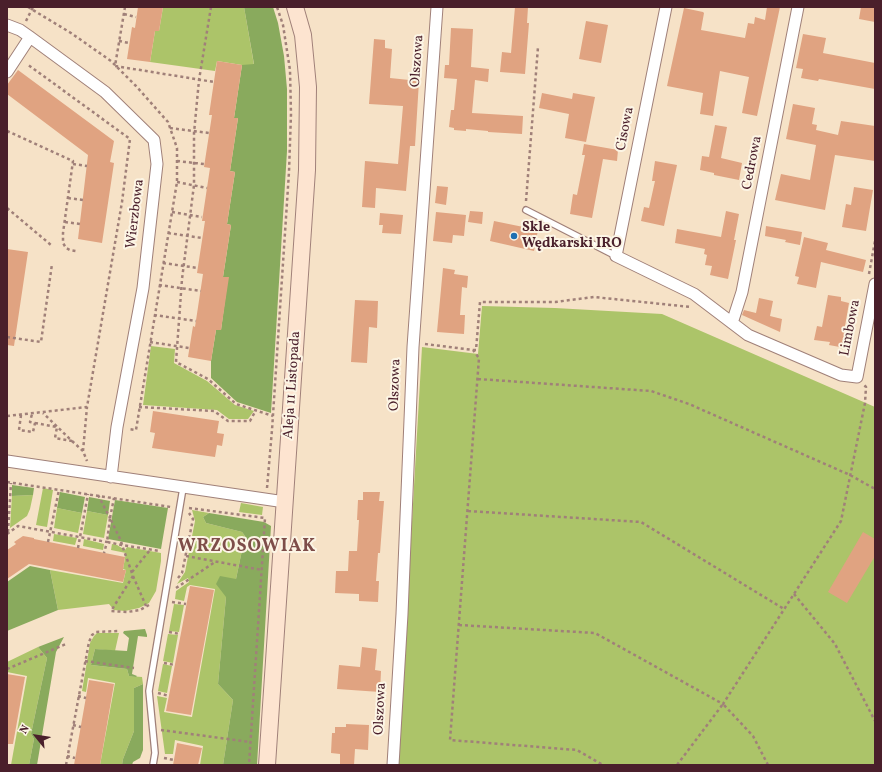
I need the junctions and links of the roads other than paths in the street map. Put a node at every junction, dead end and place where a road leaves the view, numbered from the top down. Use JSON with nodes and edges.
{"nodes":[{"id":1,"x":295,"y":7,"type":"edge"},
{"id":2,"x":437,"y":7,"type":"edge"},
{"id":3,"x":666,"y":7,"type":"edge"},
{"id":4,"x":798,"y":7,"type":"edge"},
{"id":5,"x":7,"y":25,"type":"edge"},
{"id":6,"x":30,"y":37,"type":"junction"},
{"id":7,"x":7,"y":72,"type":"edge"},
{"id":8,"x":526,"y":210,"type":"road end"},
{"id":9,"x":616,"y":256,"type":"junction"},
{"id":10,"x":875,"y":284,"type":"edge"},
{"id":11,"x":732,"y":323,"type":"junction"},
{"id":12,"x":7,"y":461,"type":"edge"},
{"id":13,"x":111,"y":477,"type":"junction"},
{"id":14,"x":183,"y":488,"type":"junction"},
{"id":15,"x":285,"y":502,"type":"junction"},
{"id":16,"x":153,"y":765,"type":"edge"},
{"id":17,"x":267,"y":765,"type":"edge"},
{"id":18,"x":393,"y":765,"type":"edge"}],
"edges":[{"from":1,"to":15,"type":"street","name":"Aleja 11 Listopada"},
{"from":2,"to":18,"type":"street","name":"Olszowa"},
{"from":3,"to":9,"type":"street","name":"Cisowa"},
{"from":4,"to":11,"type":"street","name":"Cedrowa"},
{"from":5,"to":6,"type":"street","name":"Wierzbowa"},
{"from":6,"to":7,"type":"street"},
{"from":6,"to":13,"type":"street","name":"Wierzbowa"},
{"from":8,"to":9,"type":"lane"},
{"from":9,"to":11,"type":"street"},
{"from":10,"to":11,"type":"street","name":"Limbowa"},
{"from":12,"to":13,"type":"street"},
{"from":13,"to":14,"type":"street"},
{"from":14,"to":15,"type":"street"},
{"from":14,"to":16,"type":"lane"},
{"from":15,"to":17,"type":"street","name":"Aleja 11 Listopada"}]}
